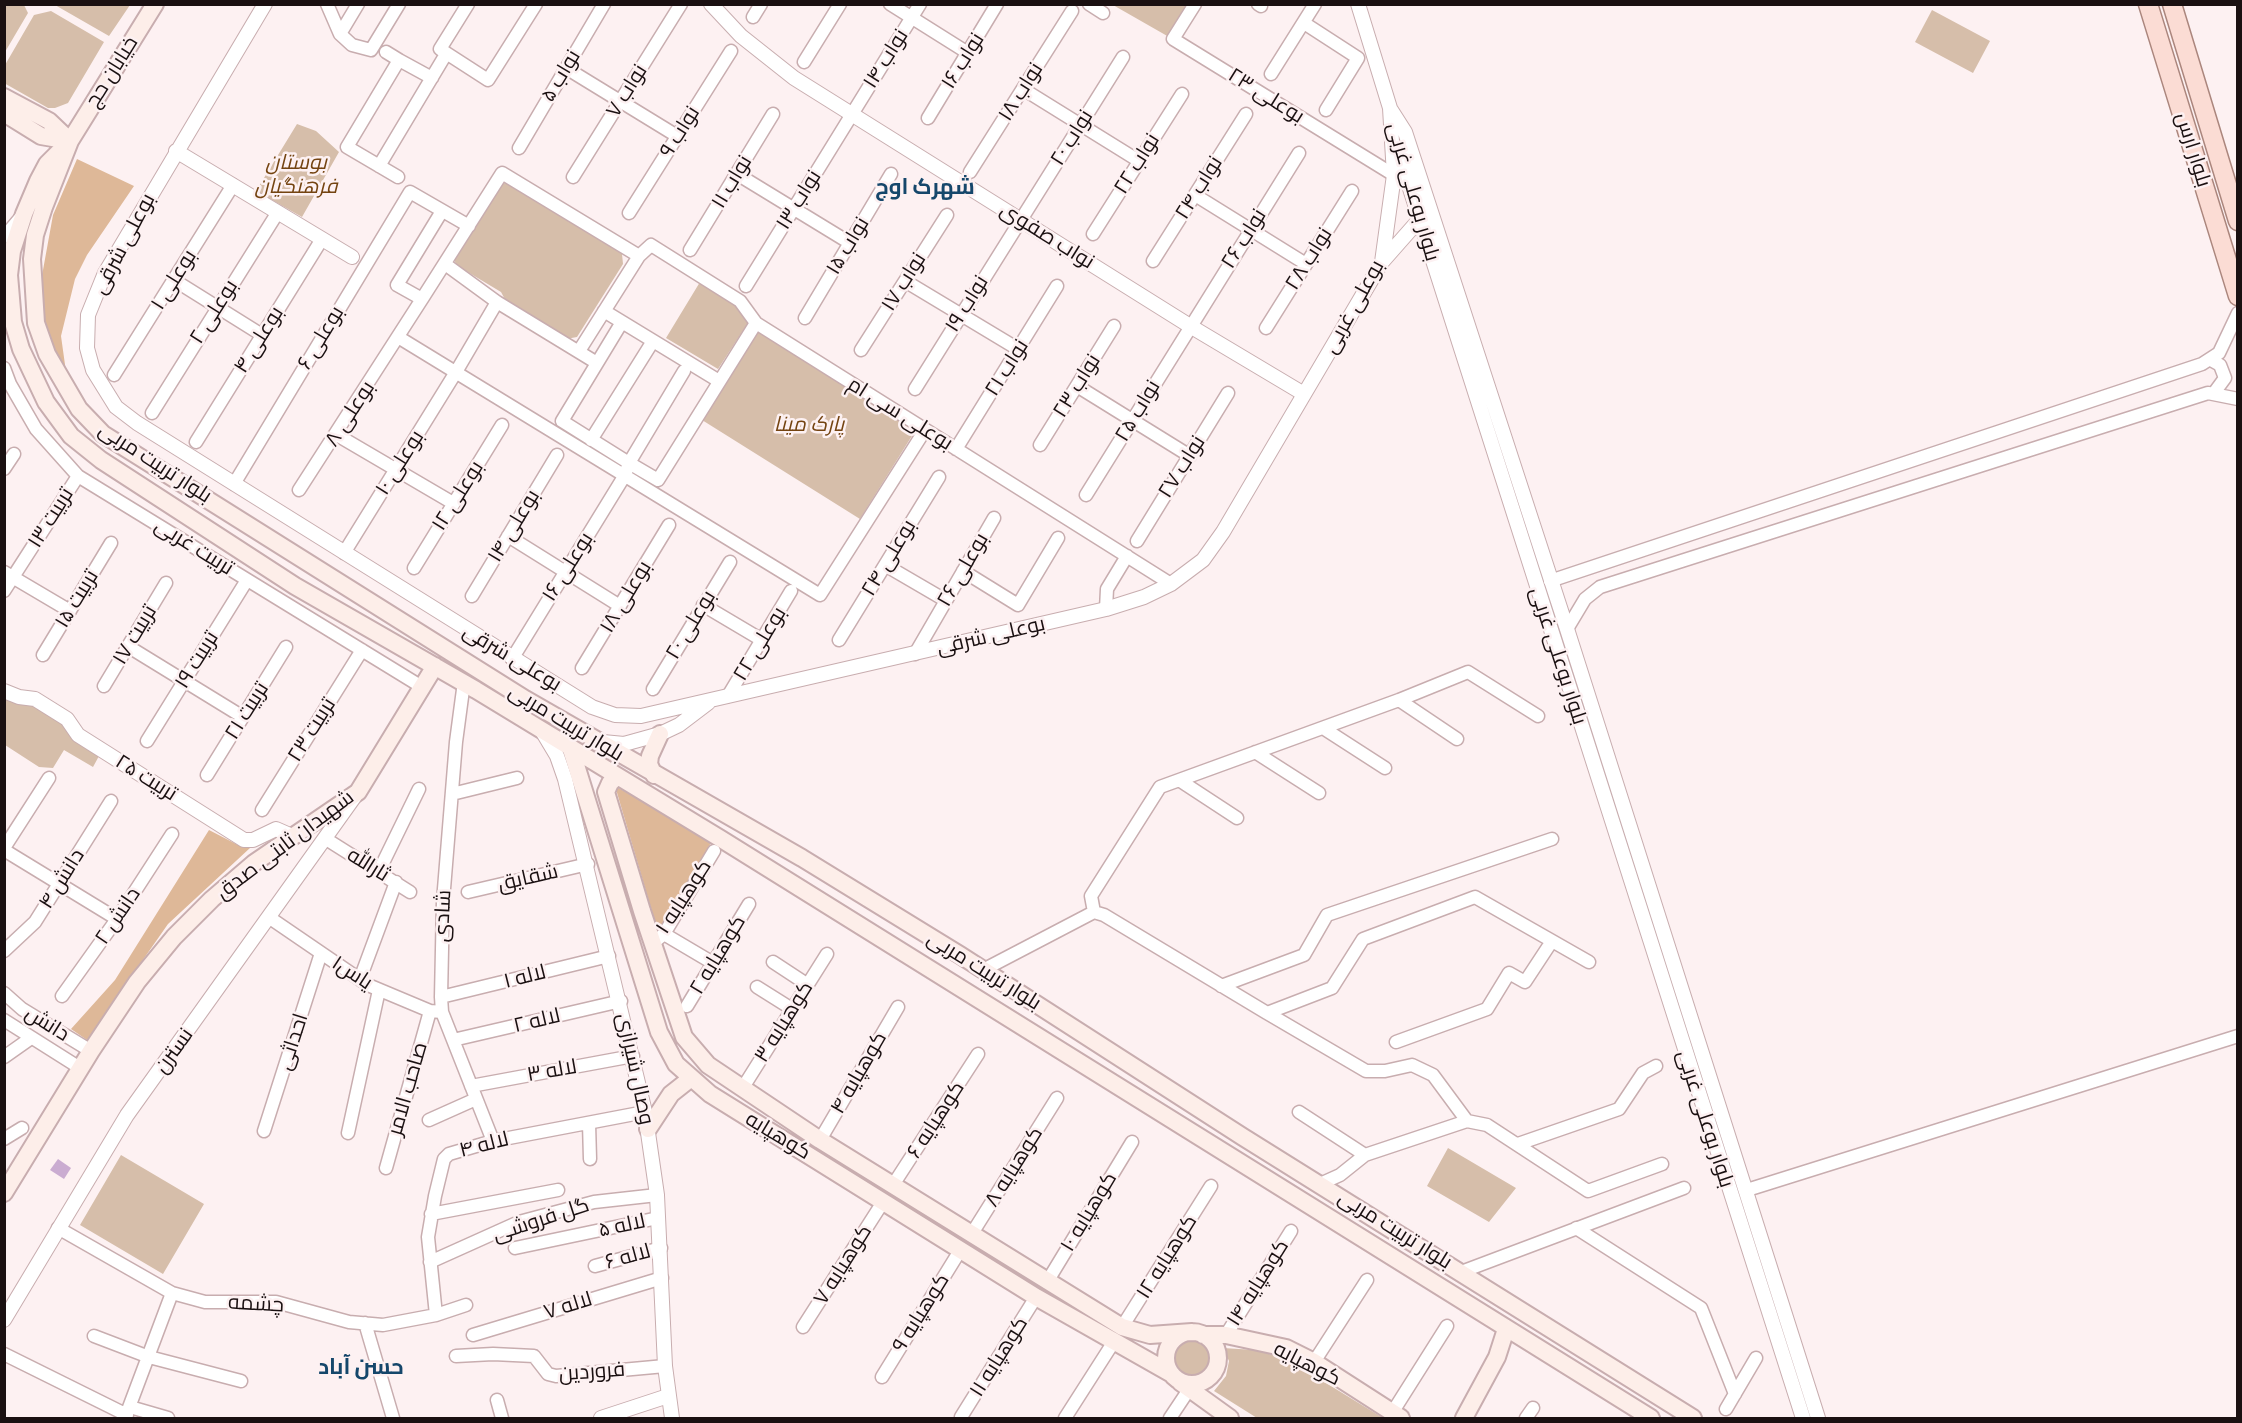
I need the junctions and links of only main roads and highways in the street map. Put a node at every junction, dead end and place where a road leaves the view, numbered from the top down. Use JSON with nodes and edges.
{"nodes":[{"id":1,"x":155,"y":4,"type":"edge"},
{"id":2,"x":2148,"y":4,"type":"edge"},
{"id":3,"x":2172,"y":4,"type":"edge"},
{"id":4,"x":4,"y":97,"type":"edge"},
{"id":5,"x":4,"y":113,"type":"edge"},
{"id":6,"x":41,"y":136,"type":"junction"},
{"id":7,"x":70,"y":141,"type":"junction"},
{"id":8,"x":47,"y":164,"type":"junction"},
{"id":9,"x":2238,"y":221,"type":"edge"},
{"id":10,"x":2238,"y":296,"type":"edge"},
{"id":11,"x":310,"y":562,"type":"junction"},
{"id":12,"x":295,"y":586,"type":"junction"},
{"id":13,"x":435,"y":666,"type":"junction"},
{"id":14,"x":660,"y":734,"type":"road end"},
{"id":15,"x":571,"y":749,"type":"junction"},
{"id":16,"x":654,"y":775,"type":"junction"},
{"id":17,"x":617,"y":776,"type":"junction"},
{"id":18,"x":581,"y":780,"type":"junction"},
{"id":19,"x":606,"y":792,"type":"junction"},
{"id":20,"x":802,"y":858,"type":"junction"},
{"id":21,"x":789,"y":884,"type":"junction"},
{"id":22,"x":624,"y":916,"type":"junction"},
{"id":23,"x":644,"y":918,"type":"junction"},
{"id":24,"x":630,"y":934,"type":"junction"},
{"id":25,"x":690,"y":1079,"type":"junction"},
{"id":26,"x":648,"y":1129,"type":"road end"},
{"id":27,"x":1243,"y":1137,"type":"junction"},
{"id":28,"x":1228,"y":1156,"type":"junction"},
{"id":29,"x":1286,"y":1163,"type":"junction"},
{"id":30,"x":893,"y":1185,"type":"junction"},
{"id":31,"x":1273,"y":1185,"type":"junction"},
{"id":32,"x":4,"y":1193,"type":"edge"},
{"id":33,"x":883,"y":1202,"type":"junction"},
{"id":34,"x":1506,"y":1329,"type":"junction"},
{"id":35,"x":1198,"y":1333,"type":"junction"},
{"id":36,"x":1179,"y":1382,"type":"junction"},
{"id":37,"x":1638,"y":1384,"type":"junction"},
{"id":38,"x":1627,"y":1404,"type":"junction"},
{"id":39,"x":1397,"y":1416,"type":"edge"},
{"id":40,"x":1464,"y":1417,"type":"edge"},
{"id":41,"x":1230,"y":1419,"type":"edge"},
{"id":42,"x":1651,"y":1419,"type":"edge"},
{"id":43,"x":1693,"y":1419,"type":"edge"}],
"edges":[{"from":1,"to":7,"type":"main road","name":"خیابان حج"},
{"from":2,"to":10,"type":"main road","name":"بلوار ارس"},
{"from":3,"to":9,"type":"main road","name":"بلوار ارس"},
{"from":4,"to":7,"type":"main road"},
{"from":5,"to":6,"type":"main road"},
{"from":6,"to":7,"type":"main road"},
{"from":6,"to":8,"type":"main road"},
{"from":7,"to":8,"type":"main road","name":"بلوار تربیت مربی"},
{"from":7,"to":11,"type":"main road","name":"بلوار تربیت مربی"},
{"from":8,"to":12,"type":"main road","name":"بلوار تربیت مربی"},
{"from":11,"to":12,"type":"main road"},
{"from":11,"to":16,"type":"main road","name":"بلوار تربیت مربی"},
{"from":12,"to":13,"type":"main road","name":"بلوار تربیت مربی"},
{"from":13,"to":15,"type":"main road","name":"بلوار تربیت مربی"},
{"from":13,"to":32,"type":"main road","name":"شهیدان ثابتی صدق"},
{"from":14,"to":16,"type":"main road"},
{"from":15,"to":17,"type":"main road","name":"بلوار تربیت مربی"},
{"from":15,"to":18,"type":"main road","name":"کوهپایه"},
{"from":16,"to":20,"type":"main road","name":"بلوار تربیت مربی"},
{"from":17,"to":19,"type":"main road"},
{"from":17,"to":21,"type":"main road","name":"بلوار تربیت مربی"},
{"from":18,"to":19,"type":"main road","name":"کوهپایه"},
{"from":18,"to":22,"type":"main road","name":"کوهپایه"},
{"from":19,"to":23,"type":"main road","name":"کوهپایه"},
{"from":20,"to":21,"type":"main road"},
{"from":20,"to":27,"type":"main road","name":"بلوار تربیت مربی"},
{"from":21,"to":28,"type":"main road","name":"بلوار تربیت مربی"},
{"from":22,"to":23,"type":"main road"},
{"from":22,"to":24,"type":"main road","name":"کوهپایه"},
{"from":23,"to":24,"type":"main road"},
{"from":23,"to":30,"type":"main road","name":"کوهپایه"},
{"from":24,"to":25,"type":"main road","name":"کوهپایه"},
{"from":25,"to":26,"type":"main road"},
{"from":25,"to":33,"type":"main road","name":"کوهپایه"},
{"from":27,"to":28,"type":"main road"},
{"from":27,"to":29,"type":"main road","name":"بلوار تربیت مربی"},
{"from":28,"to":31,"type":"main road","name":"بلوار تربیت مربی"},
{"from":29,"to":31,"type":"main road"},
{"from":29,"to":37,"type":"main road","name":"بلوار تربیت مربی"},
{"from":30,"to":33,"type":"main road"},
{"from":30,"to":35,"type":"main road","name":"کوهپایه"},
{"from":31,"to":34,"type":"main road","name":"بلوار تربیت مربی"},
{"from":33,"to":36,"type":"main road","name":"کوهپایه"},
{"from":34,"to":38,"type":"main road","name":"بلوار تربیت مربی"},
{"from":34,"to":40,"type":"main road"},
{"from":35,"to":36,"type":"main road"},
{"from":35,"to":36,"type":"main road"},
{"from":35,"to":39,"type":"main road","name":"کوهپایه"},
{"from":36,"to":41,"type":"main road","name":"کوهپایه"},
{"from":37,"to":38,"type":"main road"},
{"from":37,"to":43,"type":"main road","name":"بلوار تربیت مربی"},
{"from":38,"to":42,"type":"main road","name":"بلوار تربیت مربی"}]}
